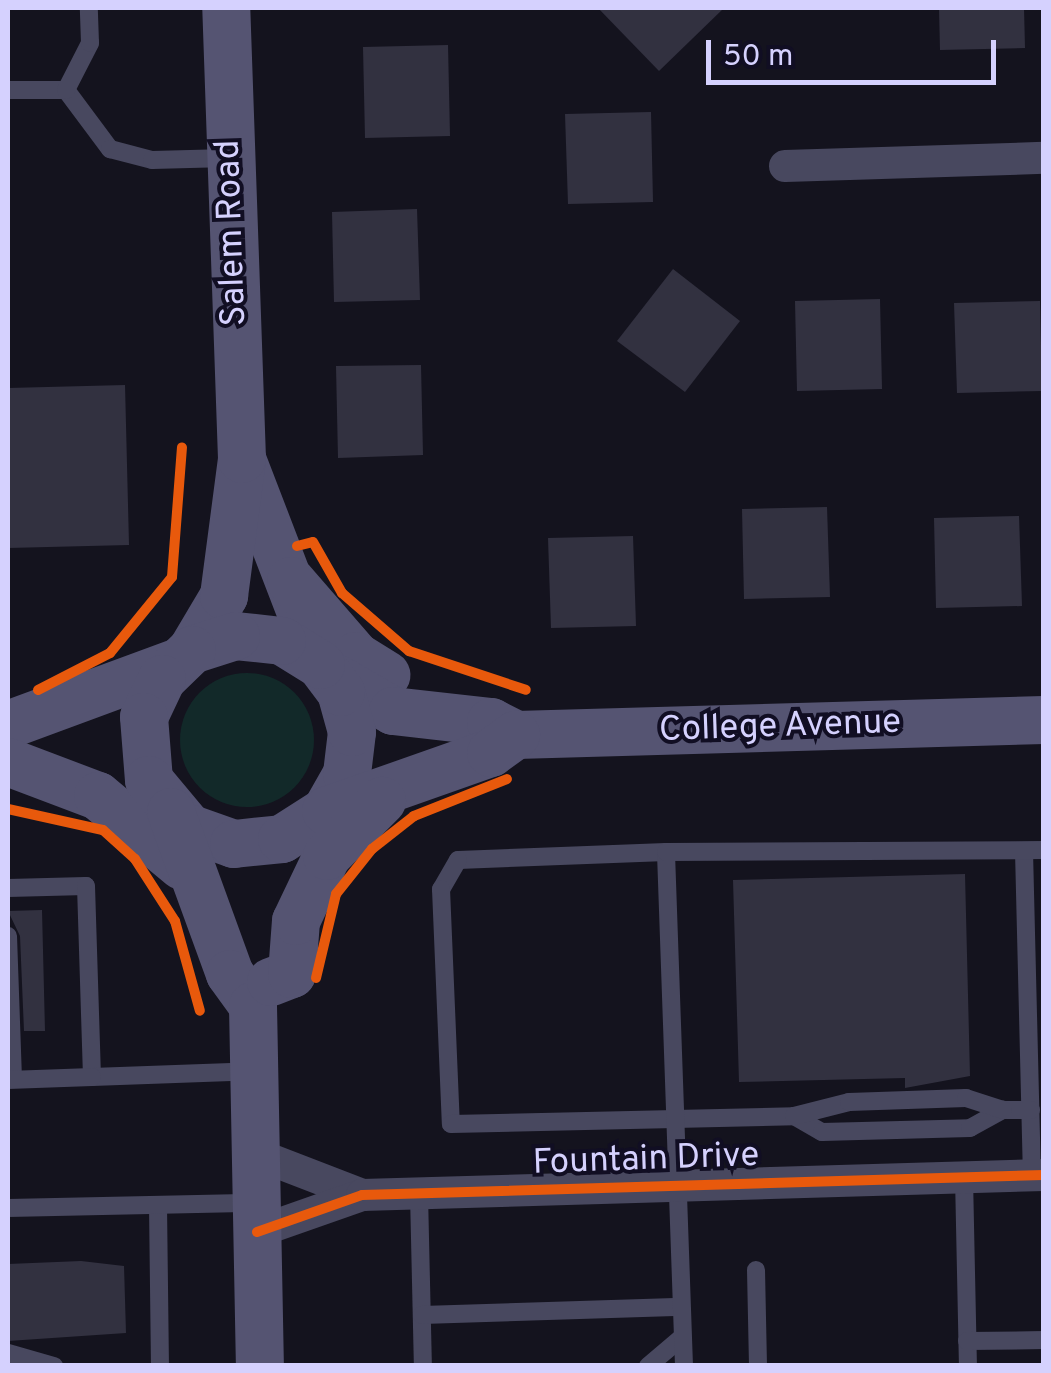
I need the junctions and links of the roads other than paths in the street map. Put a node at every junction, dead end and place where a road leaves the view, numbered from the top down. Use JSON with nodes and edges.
{"nodes":[{"id":1,"x":89,"y":8,"type":"edge"},
{"id":2,"x":226,"y":8,"type":"edge"},
{"id":3,"x":8,"y":90,"type":"edge"},
{"id":4,"x":66,"y":90,"type":"junction"},
{"id":5,"x":229,"y":158,"type":"junction"},
{"id":6,"x":1044,"y":158,"type":"edge"},
{"id":7,"x":785,"y":166,"type":"dead end"},
{"id":8,"x":238,"y":477,"type":"junction"},
{"id":9,"x":290,"y":582,"type":"junction"},
{"id":10,"x":184,"y":657,"type":"junction"},
{"id":11,"x":325,"y":669,"type":"junction"},
{"id":12,"x":129,"y":678,"type":"junction"},
{"id":13,"x":1044,"y":720,"type":"edge"},
{"id":14,"x":8,"y":725,"type":"edge"},
{"id":15,"x":503,"y":729,"type":"junction"},
{"id":16,"x":8,"y":758,"type":"edge"},
{"id":17,"x":397,"y":787,"type":"junction"},
{"id":18,"x":165,"y":805,"type":"junction"},
{"id":19,"x":315,"y":820,"type":"junction"},
{"id":20,"x":1044,"y":850,"type":"edge"},
{"id":21,"x":1024,"y":851,"type":"junction"},
{"id":22,"x":666,"y":852,"type":"junction"},
{"id":23,"x":187,"y":870,"type":"junction"},
{"id":24,"x":8,"y":888,"type":"edge"},
{"id":25,"x":8,"y":936,"type":"edge"},
{"id":26,"x":262,"y":994,"type":"junction"},
{"id":27,"x":254,"y":1071,"type":"junction"},
{"id":28,"x":92,"y":1077,"type":"junction"},
{"id":29,"x":10,"y":1080,"type":"edge"},
{"id":30,"x":1003,"y":1110,"type":"junction"},
{"id":31,"x":1031,"y":1110,"type":"junction"},
{"id":32,"x":794,"y":1116,"type":"junction"},
{"id":33,"x":673,"y":1117,"type":"junction"},
{"id":34,"x":256,"y":1154,"type":"junction"},
{"id":35,"x":1038,"y":1175,"type":"edge"},
{"id":36,"x":964,"y":1177,"type":"junction"},
{"id":37,"x":673,"y":1188,"type":"junction"},
{"id":38,"x":419,"y":1194,"type":"junction"},
{"id":39,"x":362,"y":1195,"type":"junction"},
{"id":40,"x":158,"y":1205,"type":"junction"},
{"id":41,"x":8,"y":1208,"type":"edge"},
{"id":42,"x":256,"y":1218,"type":"junction"},
{"id":43,"x":756,"y":1270,"type":"dead end"},
{"id":44,"x":675,"y":1307,"type":"junction"},
{"id":45,"x":422,"y":1315,"type":"junction"},
{"id":46,"x":680,"y":1338,"type":"junction"},
{"id":47,"x":1044,"y":1340,"type":"edge"},
{"id":48,"x":967,"y":1341,"type":"junction"},
{"id":49,"x":8,"y":1352,"type":"edge"},
{"id":50,"x":54,"y":1366,"type":"edge"},
{"id":51,"x":160,"y":1366,"type":"edge"},
{"id":52,"x":260,"y":1366,"type":"edge"},
{"id":53,"x":423,"y":1366,"type":"edge"},
{"id":54,"x":648,"y":1366,"type":"edge"},
{"id":55,"x":684,"y":1366,"type":"edge"},
{"id":56,"x":758,"y":1366,"type":"edge"},
{"id":57,"x":968,"y":1366,"type":"edge"}],
"edges":[{"from":1,"to":4,"type":"lane"},
{"from":2,"to":5,"type":"main road","name":"Salem Road"},
{"from":3,"to":4,"type":"lane"},
{"from":4,"to":5,"type":"lane"},
{"from":5,"to":8,"type":"main road","name":"Salem Road"},
{"from":6,"to":7,"type":"street"},
{"from":8,"to":9,"type":"main road","name":"Salem Road"},
{"from":8,"to":10,"type":"main road","name":"Salem Road"},
{"from":8,"to":12,"type":"main road"},
{"from":9,"to":11,"type":"main road","name":"Salem Road"},
{"from":9,"to":15,"type":"main road"},
{"from":10,"to":11,"type":"main road"},
{"from":10,"to":12,"type":"main road"},
{"from":10,"to":18,"type":"main road"},
{"from":11,"to":15,"type":"main road","name":"College Avenue"},
{"from":11,"to":19,"type":"main road"},
{"from":12,"to":14,"type":"main road"},
{"from":13,"to":15,"type":"main road","name":"College Avenue"},
{"from":15,"to":17,"type":"main road","name":"College Avenue"},
{"from":16,"to":18,"type":"main road"},
{"from":16,"to":23,"type":"main road"},
{"from":17,"to":19,"type":"main road","name":"College Avenue"},
{"from":17,"to":26,"type":"main road"},
{"from":18,"to":19,"type":"main road"},
{"from":18,"to":23,"type":"main road"},
{"from":19,"to":26,"type":"main road"},
{"from":20,"to":21,"type":"lane"},
{"from":21,"to":22,"type":"lane"},
{"from":21,"to":31,"type":"lane"},
{"from":22,"to":33,"type":"lane"},
{"from":22,"to":33,"type":"lane"},
{"from":23,"to":26,"type":"main road"},
{"from":24,"to":28,"type":"lane"},
{"from":25,"to":29,"type":"lane"},
{"from":26,"to":27,"type":"main road"},
{"from":27,"to":28,"type":"lane"},
{"from":27,"to":34,"type":"main road"},
{"from":28,"to":29,"type":"lane"},
{"from":30,"to":31,"type":"lane"},
{"from":30,"to":32,"type":"lane"},
{"from":30,"to":32,"type":"lane"},
{"from":31,"to":35,"type":"lane"},
{"from":32,"to":33,"type":"lane"},
{"from":33,"to":37,"type":"lane"},
{"from":34,"to":39,"type":"street","name":"Fountain Drive"},
{"from":34,"to":42,"type":"main road"},
{"from":35,"to":36,"type":"street","name":"Fountain Drive"},
{"from":36,"to":37,"type":"street","name":"Fountain Drive"},
{"from":36,"to":48,"type":"lane"},
{"from":37,"to":38,"type":"street","name":"Fountain Drive"},
{"from":37,"to":44,"type":"lane"},
{"from":38,"to":39,"type":"street","name":"Fountain Drive"},
{"from":38,"to":45,"type":"lane"},
{"from":39,"to":42,"type":"street","name":"Fountain Drive"},
{"from":40,"to":41,"type":"lane"},
{"from":40,"to":42,"type":"lane"},
{"from":40,"to":51,"type":"lane"},
{"from":42,"to":52,"type":"main road"},
{"from":43,"to":56,"type":"lane"},
{"from":44,"to":45,"type":"lane"},
{"from":44,"to":46,"type":"lane"},
{"from":45,"to":53,"type":"lane"},
{"from":46,"to":54,"type":"lane"},
{"from":46,"to":55,"type":"lane"},
{"from":47,"to":48,"type":"lane"},
{"from":48,"to":57,"type":"lane"},
{"from":49,"to":50,"type":"lane"}]}
